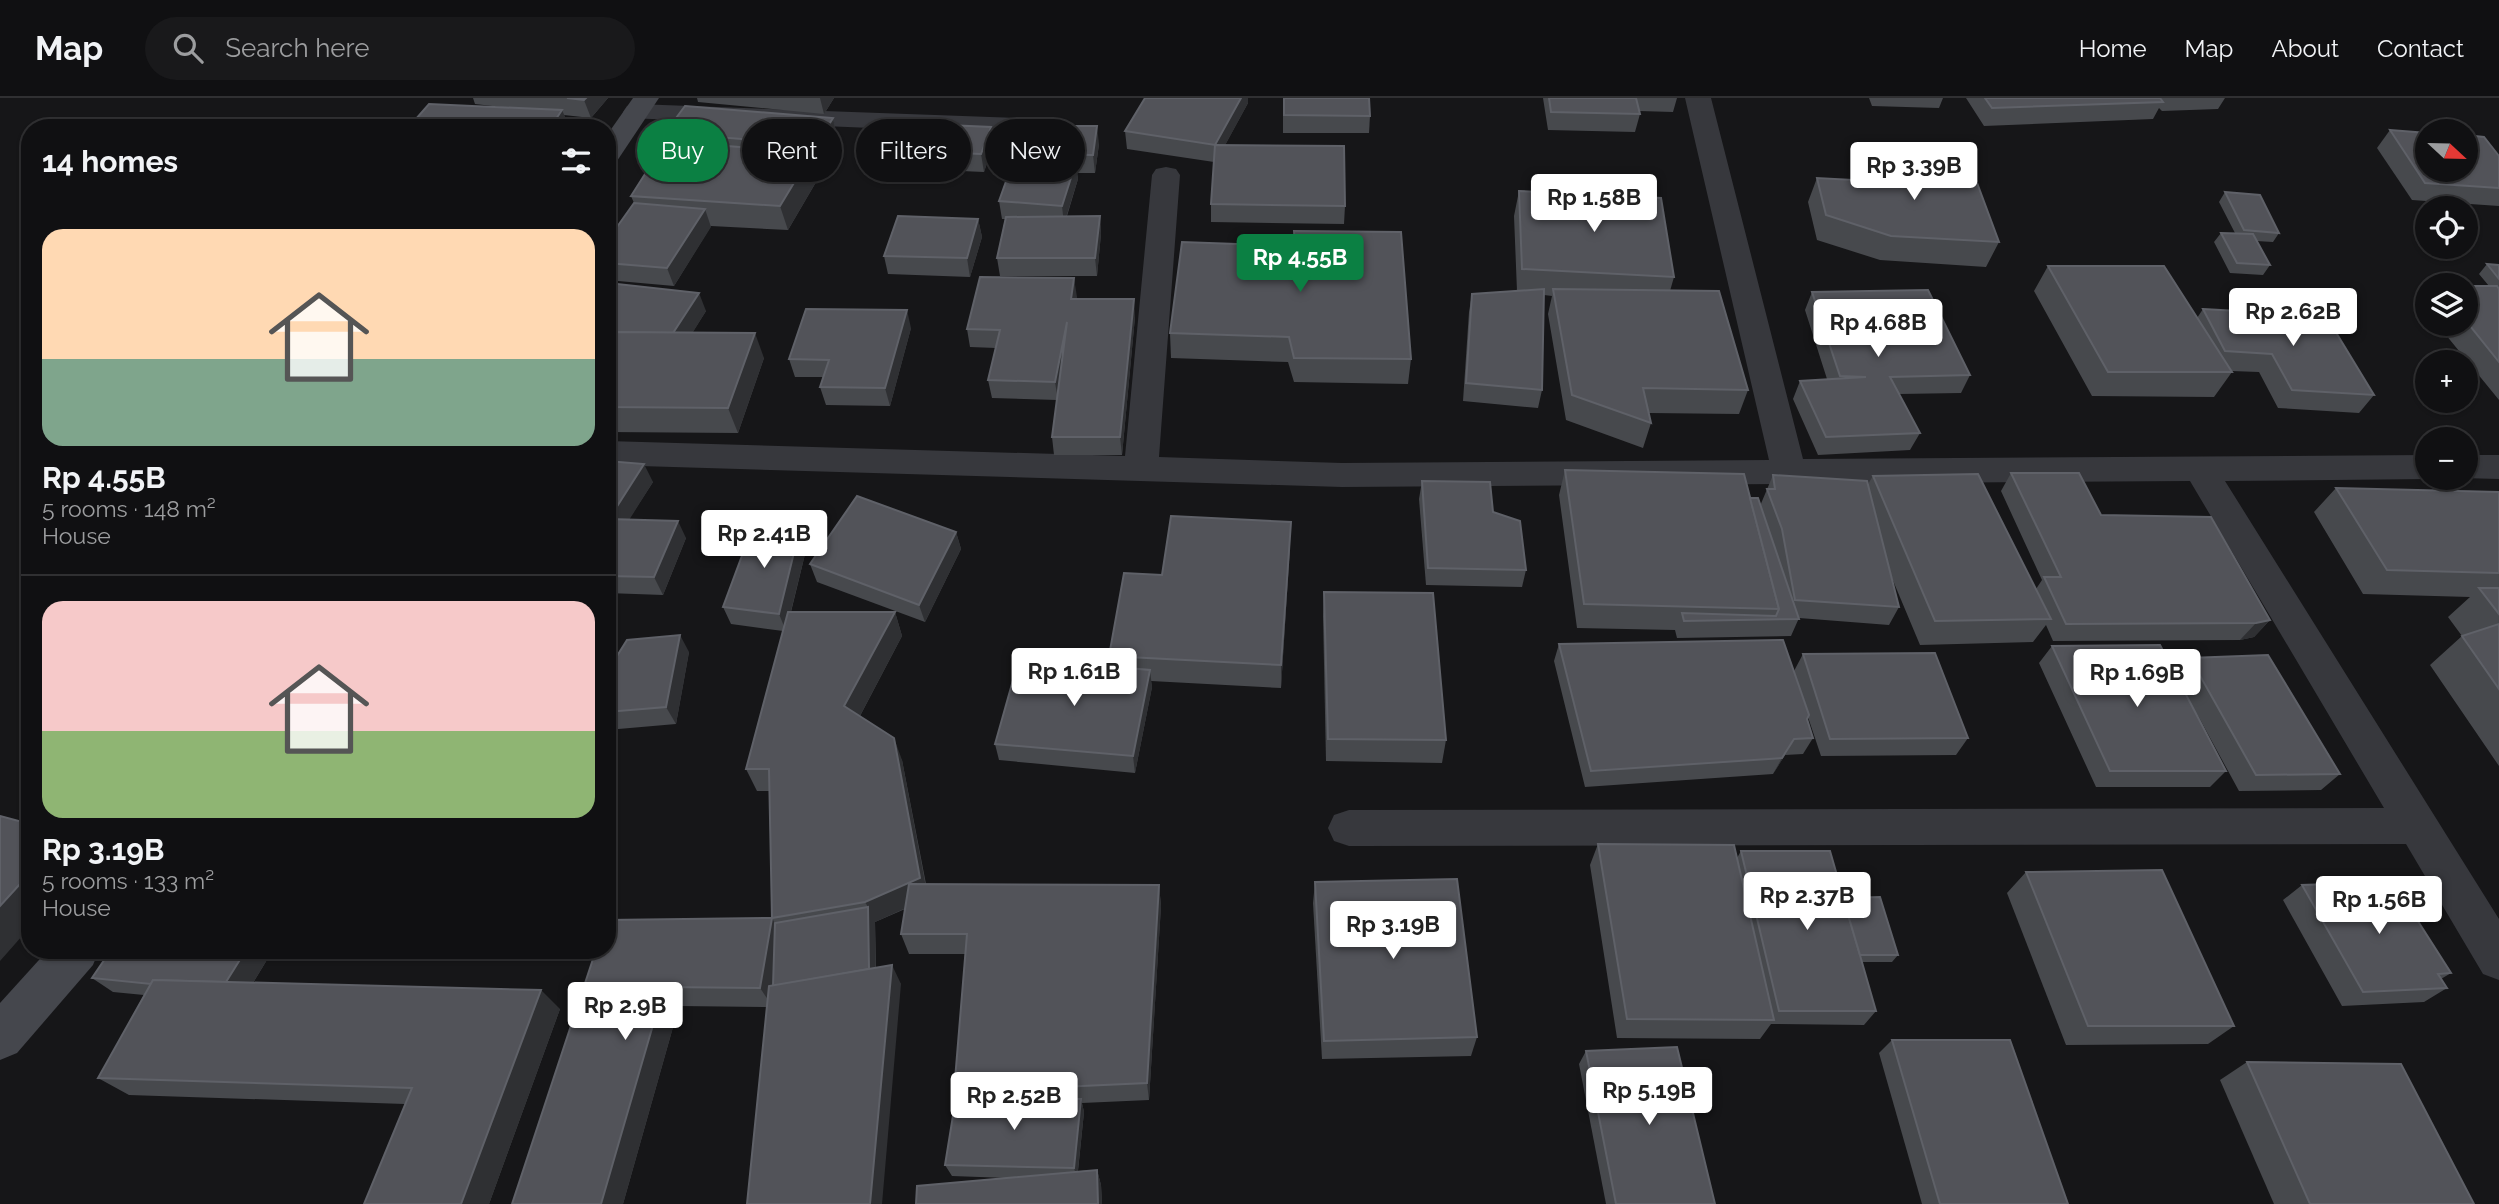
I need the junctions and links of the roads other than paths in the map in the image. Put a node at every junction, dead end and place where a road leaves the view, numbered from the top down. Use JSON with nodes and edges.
{"nodes":[{"id":1,"x":1698,"y":98,"type":"edge"},
{"id":2,"x":641,"y":105,"type":"edge"},
{"id":3,"x":985,"y":124,"type":"edge"},
{"id":4,"x":616,"y":142,"type":"edge"},
{"id":5,"x":1166,"y":175,"type":"dead end"},
{"id":6,"x":616,"y":453,"type":"edge"},
{"id":7,"x":2415,"y":467,"type":"edge"},
{"id":8,"x":2478,"y":467,"type":"edge"},
{"id":9,"x":2499,"y":467,"type":"edge"},
{"id":10,"x":1141,"y":469,"type":"junction"},
{"id":11,"x":2200,"y":469,"type":"junction"},
{"id":12,"x":1788,"y":472,"type":"junction"},
{"id":13,"x":2418,"y":826,"type":"junction"},
{"id":14,"x":1349,"y":828,"type":"dead end"},
{"id":15,"x":68,"y":959,"type":"edge"},
{"id":16,"x":2499,"y":959,"type":"edge"},
{"id":17,"x":0,"y":1037,"type":"edge"}],
"edges":[{"from":1,"to":12,"type":"street"},
{"from":2,"to":3,"type":"street"},
{"from":2,"to":4,"type":"street"},
{"from":5,"to":10,"type":"street"},
{"from":6,"to":10,"type":"street"},
{"from":7,"to":11,"type":"street"},
{"from":8,"to":9,"type":"street"},
{"from":10,"to":12,"type":"street"},
{"from":11,"to":12,"type":"street"},
{"from":11,"to":13,"type":"street"},
{"from":13,"to":14,"type":"street"},
{"from":13,"to":16,"type":"street"},
{"from":15,"to":17,"type":"street"}]}
